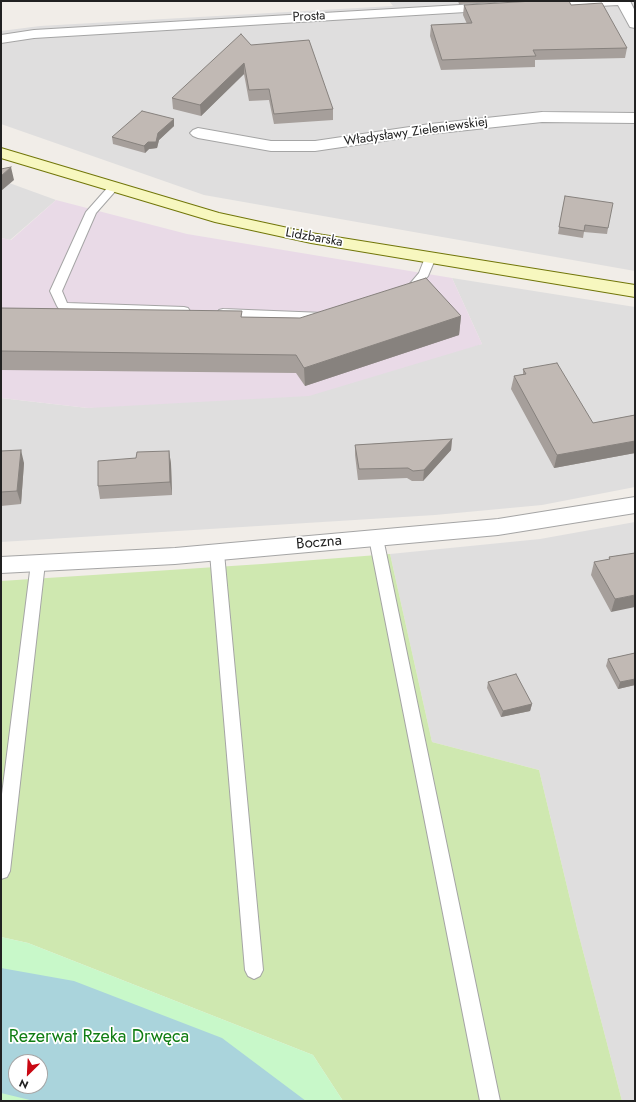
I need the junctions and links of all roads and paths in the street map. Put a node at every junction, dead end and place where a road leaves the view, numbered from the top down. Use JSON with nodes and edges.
{"nodes":[{"id":1,"x":617,"y":1,"type":"edge"},
{"id":2,"x":623,"y":1,"type":"edge"},
{"id":3,"x":510,"y":6,"type":"edge"},
{"id":4,"x":525,"y":6,"type":"edge"},
{"id":5,"x":635,"y":24,"type":"edge"},
{"id":6,"x":1,"y":39,"type":"edge"},
{"id":7,"x":635,"y":118,"type":"edge"},
{"id":8,"x":198,"y":134,"type":"dead end"},
{"id":9,"x":1,"y":153,"type":"edge"},
{"id":10,"x":113,"y":188,"type":"junction"},
{"id":11,"x":430,"y":258,"type":"junction"},
{"id":12,"x":635,"y":291,"type":"edge"},
{"id":13,"x":389,"y":296,"type":"edge"},
{"id":14,"x":196,"y":312,"type":"edge"},
{"id":15,"x":212,"y":312,"type":"edge"},
{"id":16,"x":337,"y":314,"type":"edge"},
{"id":17,"x":635,"y":505,"type":"edge"},
{"id":18,"x":376,"y":538,"type":"junction"},
{"id":19,"x":218,"y":553,"type":"junction"},
{"id":20,"x":38,"y":563,"type":"junction"},
{"id":21,"x":1,"y":565,"type":"edge"},
{"id":22,"x":1,"y":871,"type":"edge"},
{"id":23,"x":254,"y":970,"type":"dead end"},
{"id":24,"x":490,"y":1101,"type":"edge"}],
"edges":[{"from":1,"to":4,"type":"street"},
{"from":2,"to":5,"type":"street"},
{"from":3,"to":6,"type":"street","name":"Prosta"},
{"from":7,"to":8,"type":"street","name":"Władysławy Zieleniewskiej"},
{"from":9,"to":10,"type":"main road","name":"Lidzbarska"},
{"from":10,"to":11,"type":"main road","name":"Lidzbarska"},
{"from":10,"to":14,"type":"lane"},
{"from":11,"to":12,"type":"main road","name":"Lidzbarska"},
{"from":11,"to":13,"type":"lane"},
{"from":15,"to":16,"type":"lane"},
{"from":17,"to":18,"type":"street","name":"Boczna"},
{"from":18,"to":19,"type":"street","name":"Boczna"},
{"from":18,"to":24,"type":"lane"},
{"from":19,"to":20,"type":"street","name":"Boczna"},
{"from":19,"to":23,"type":"lane"},
{"from":20,"to":21,"type":"street","name":"Boczna"},
{"from":20,"to":22,"type":"lane"}]}
